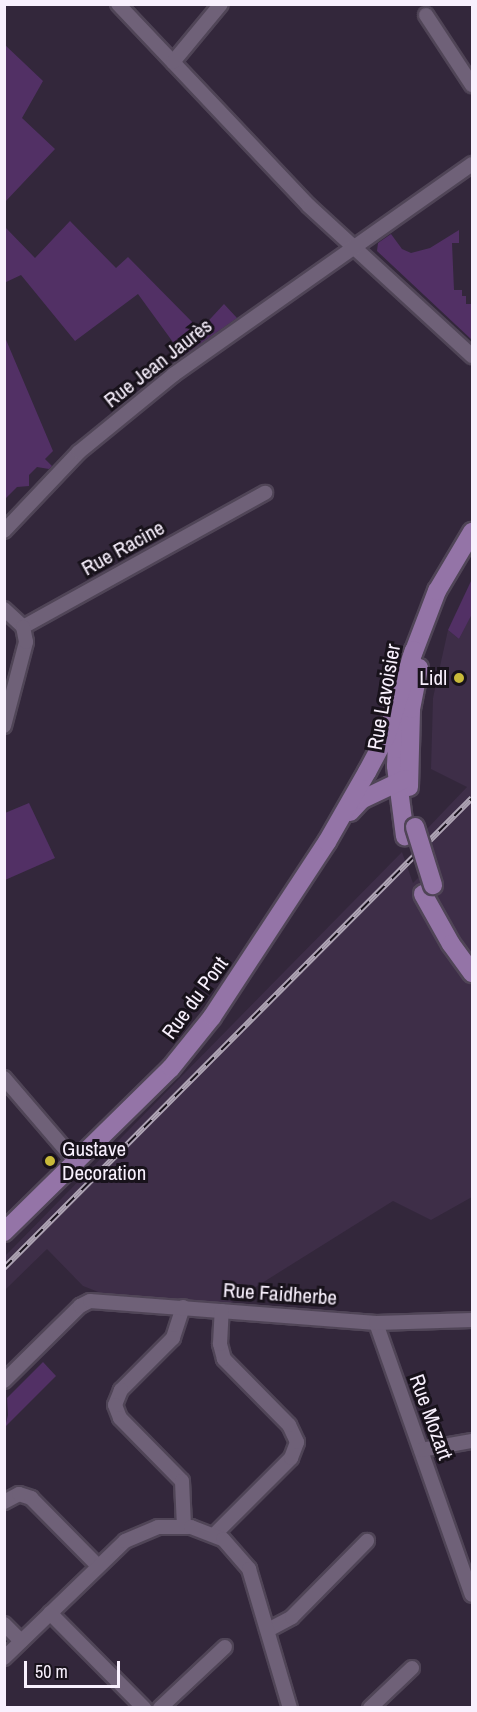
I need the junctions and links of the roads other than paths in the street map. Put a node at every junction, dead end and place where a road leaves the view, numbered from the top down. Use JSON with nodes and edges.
{"nodes":[{"id":1,"x":118,"y":4,"type":"edge"},
{"id":2,"x":221,"y":4,"type":"edge"},
{"id":3,"x":426,"y":15,"type":"dead end"},
{"id":4,"x":173,"y":62,"type":"junction"},
{"id":5,"x":472,"y":85,"type":"edge"},
{"id":6,"x":472,"y":164,"type":"edge"},
{"id":7,"x":354,"y":247,"type":"junction"},
{"id":8,"x":472,"y":356,"type":"edge"},
{"id":9,"x":265,"y":493,"type":"dead end"},
{"id":10,"x":4,"y":531,"type":"edge"},
{"id":11,"x":472,"y":532,"type":"edge"},
{"id":12,"x":472,"y":548,"type":"edge"},
{"id":13,"x":4,"y":609,"type":"edge"},
{"id":14,"x":23,"y":627,"type":"junction"},
{"id":15,"x":414,"y":650,"type":"junction"},
{"id":16,"x":4,"y":726,"type":"edge"},
{"id":17,"x":401,"y":778,"type":"junction"},
{"id":18,"x":355,"y":792,"type":"junction"},
{"id":19,"x":345,"y":818,"type":"junction"},
{"id":20,"x":408,"y":829,"type":"junction"},
{"id":21,"x":327,"y":842,"type":"junction"},
{"id":22,"x":428,"y":889,"type":"junction"},
{"id":23,"x":472,"y":956,"type":"edge"},
{"id":24,"x":472,"y":973,"type":"edge"},
{"id":25,"x":4,"y":1078,"type":"edge"},
{"id":26,"x":76,"y":1162,"type":"junction"},
{"id":27,"x":7,"y":1226,"type":"edge"},
{"id":28,"x":183,"y":1307,"type":"junction"},
{"id":29,"x":222,"y":1311,"type":"junction"},
{"id":30,"x":472,"y":1320,"type":"edge"},
{"id":31,"x":376,"y":1323,"type":"junction"},
{"id":32,"x":4,"y":1381,"type":"edge"},
{"id":33,"x":472,"y":1441,"type":"edge"},
{"id":34,"x":421,"y":1450,"type":"junction"},
{"id":35,"x":4,"y":1502,"type":"edge"},
{"id":36,"x":184,"y":1526,"type":"junction"},
{"id":37,"x":214,"y":1534,"type":"junction"},
{"id":38,"x":368,"y":1541,"type":"dead end"},
{"id":39,"x":98,"y":1566,"type":"junction"},
{"id":40,"x":472,"y":1594,"type":"edge"},
{"id":41,"x":50,"y":1613,"type":"junction"},
{"id":42,"x":4,"y":1624,"type":"edge"},
{"id":43,"x":268,"y":1630,"type":"junction"},
{"id":44,"x":21,"y":1641,"type":"junction"},
{"id":45,"x":225,"y":1647,"type":"dead end"},
{"id":46,"x":4,"y":1658,"type":"edge"},
{"id":47,"x":412,"y":1668,"type":"dead end"},
{"id":48,"x":144,"y":1707,"type":"edge"},
{"id":49,"x":160,"y":1707,"type":"edge"},
{"id":50,"x":291,"y":1707,"type":"edge"},
{"id":51,"x":370,"y":1707,"type":"edge"}],
"edges":[{"from":1,"to":4,"type":"street"},
{"from":2,"to":4,"type":"street"},
{"from":3,"to":5,"type":"street"},
{"from":4,"to":7,"type":"street"},
{"from":6,"to":7,"type":"street","name":"Rue Jean Jaurès"},
{"from":7,"to":8,"type":"street"},
{"from":7,"to":10,"type":"street","name":"Rue Jean Jaurès"},
{"from":9,"to":14,"type":"street","name":"Rue Racine"},
{"from":11,"to":15,"type":"main road","name":"Rue Lavoisier"},
{"from":12,"to":17,"type":"main road","name":"Rue Lavoisier"},
{"from":13,"to":14,"type":"street"},
{"from":14,"to":16,"type":"street"},
{"from":15,"to":17,"type":"main road","name":"Rue Lavoisier"},
{"from":15,"to":18,"type":"main road","name":"Rue du Pont"},
{"from":17,"to":18,"type":"main road","name":"Rue du Pont"},
{"from":17,"to":19,"type":"main road","name":"Rue du Pont"},
{"from":17,"to":20,"type":"main road","name":"Rue Lavoisier"},
{"from":18,"to":21,"type":"main road","name":"Rue du Pont"},
{"from":19,"to":20,"type":"main road","name":"Rue du Pont"},
{"from":19,"to":21,"type":"main road","name":"Rue du Pont"},
{"from":20,"to":22,"type":"main road","name":"Rue Lavoisier"},
{"from":21,"to":26,"type":"main road","name":"Rue du Pont"},
{"from":22,"to":23,"type":"main road","name":"Rue Lavoisier"},
{"from":22,"to":24,"type":"main road","name":"Rue Lavoisier"},
{"from":25,"to":26,"type":"street"},
{"from":26,"to":27,"type":"main road","name":"Rue du Pont"},
{"from":28,"to":29,"type":"street","name":"Rue Faidherbe"},
{"from":28,"to":32,"type":"street","name":"Rue Faidherbe"},
{"from":28,"to":36,"type":"street"},
{"from":29,"to":31,"type":"street","name":"Rue Faidherbe"},
{"from":29,"to":37,"type":"street"},
{"from":30,"to":31,"type":"street","name":"Rue Faidherbe"},
{"from":31,"to":34,"type":"street","name":"Rue Mozart"},
{"from":33,"to":34,"type":"street"},
{"from":34,"to":40,"type":"street","name":"Rue Mozart"},
{"from":35,"to":39,"type":"street"},
{"from":36,"to":37,"type":"street"},
{"from":36,"to":39,"type":"street"},
{"from":37,"to":43,"type":"street"},
{"from":38,"to":43,"type":"street"},
{"from":39,"to":41,"type":"street"},
{"from":41,"to":44,"type":"street"},
{"from":41,"to":48,"type":"street"},
{"from":42,"to":44,"type":"street"},
{"from":43,"to":50,"type":"street"},
{"from":44,"to":46,"type":"street"},
{"from":45,"to":49,"type":"street"},
{"from":47,"to":51,"type":"street"}]}
